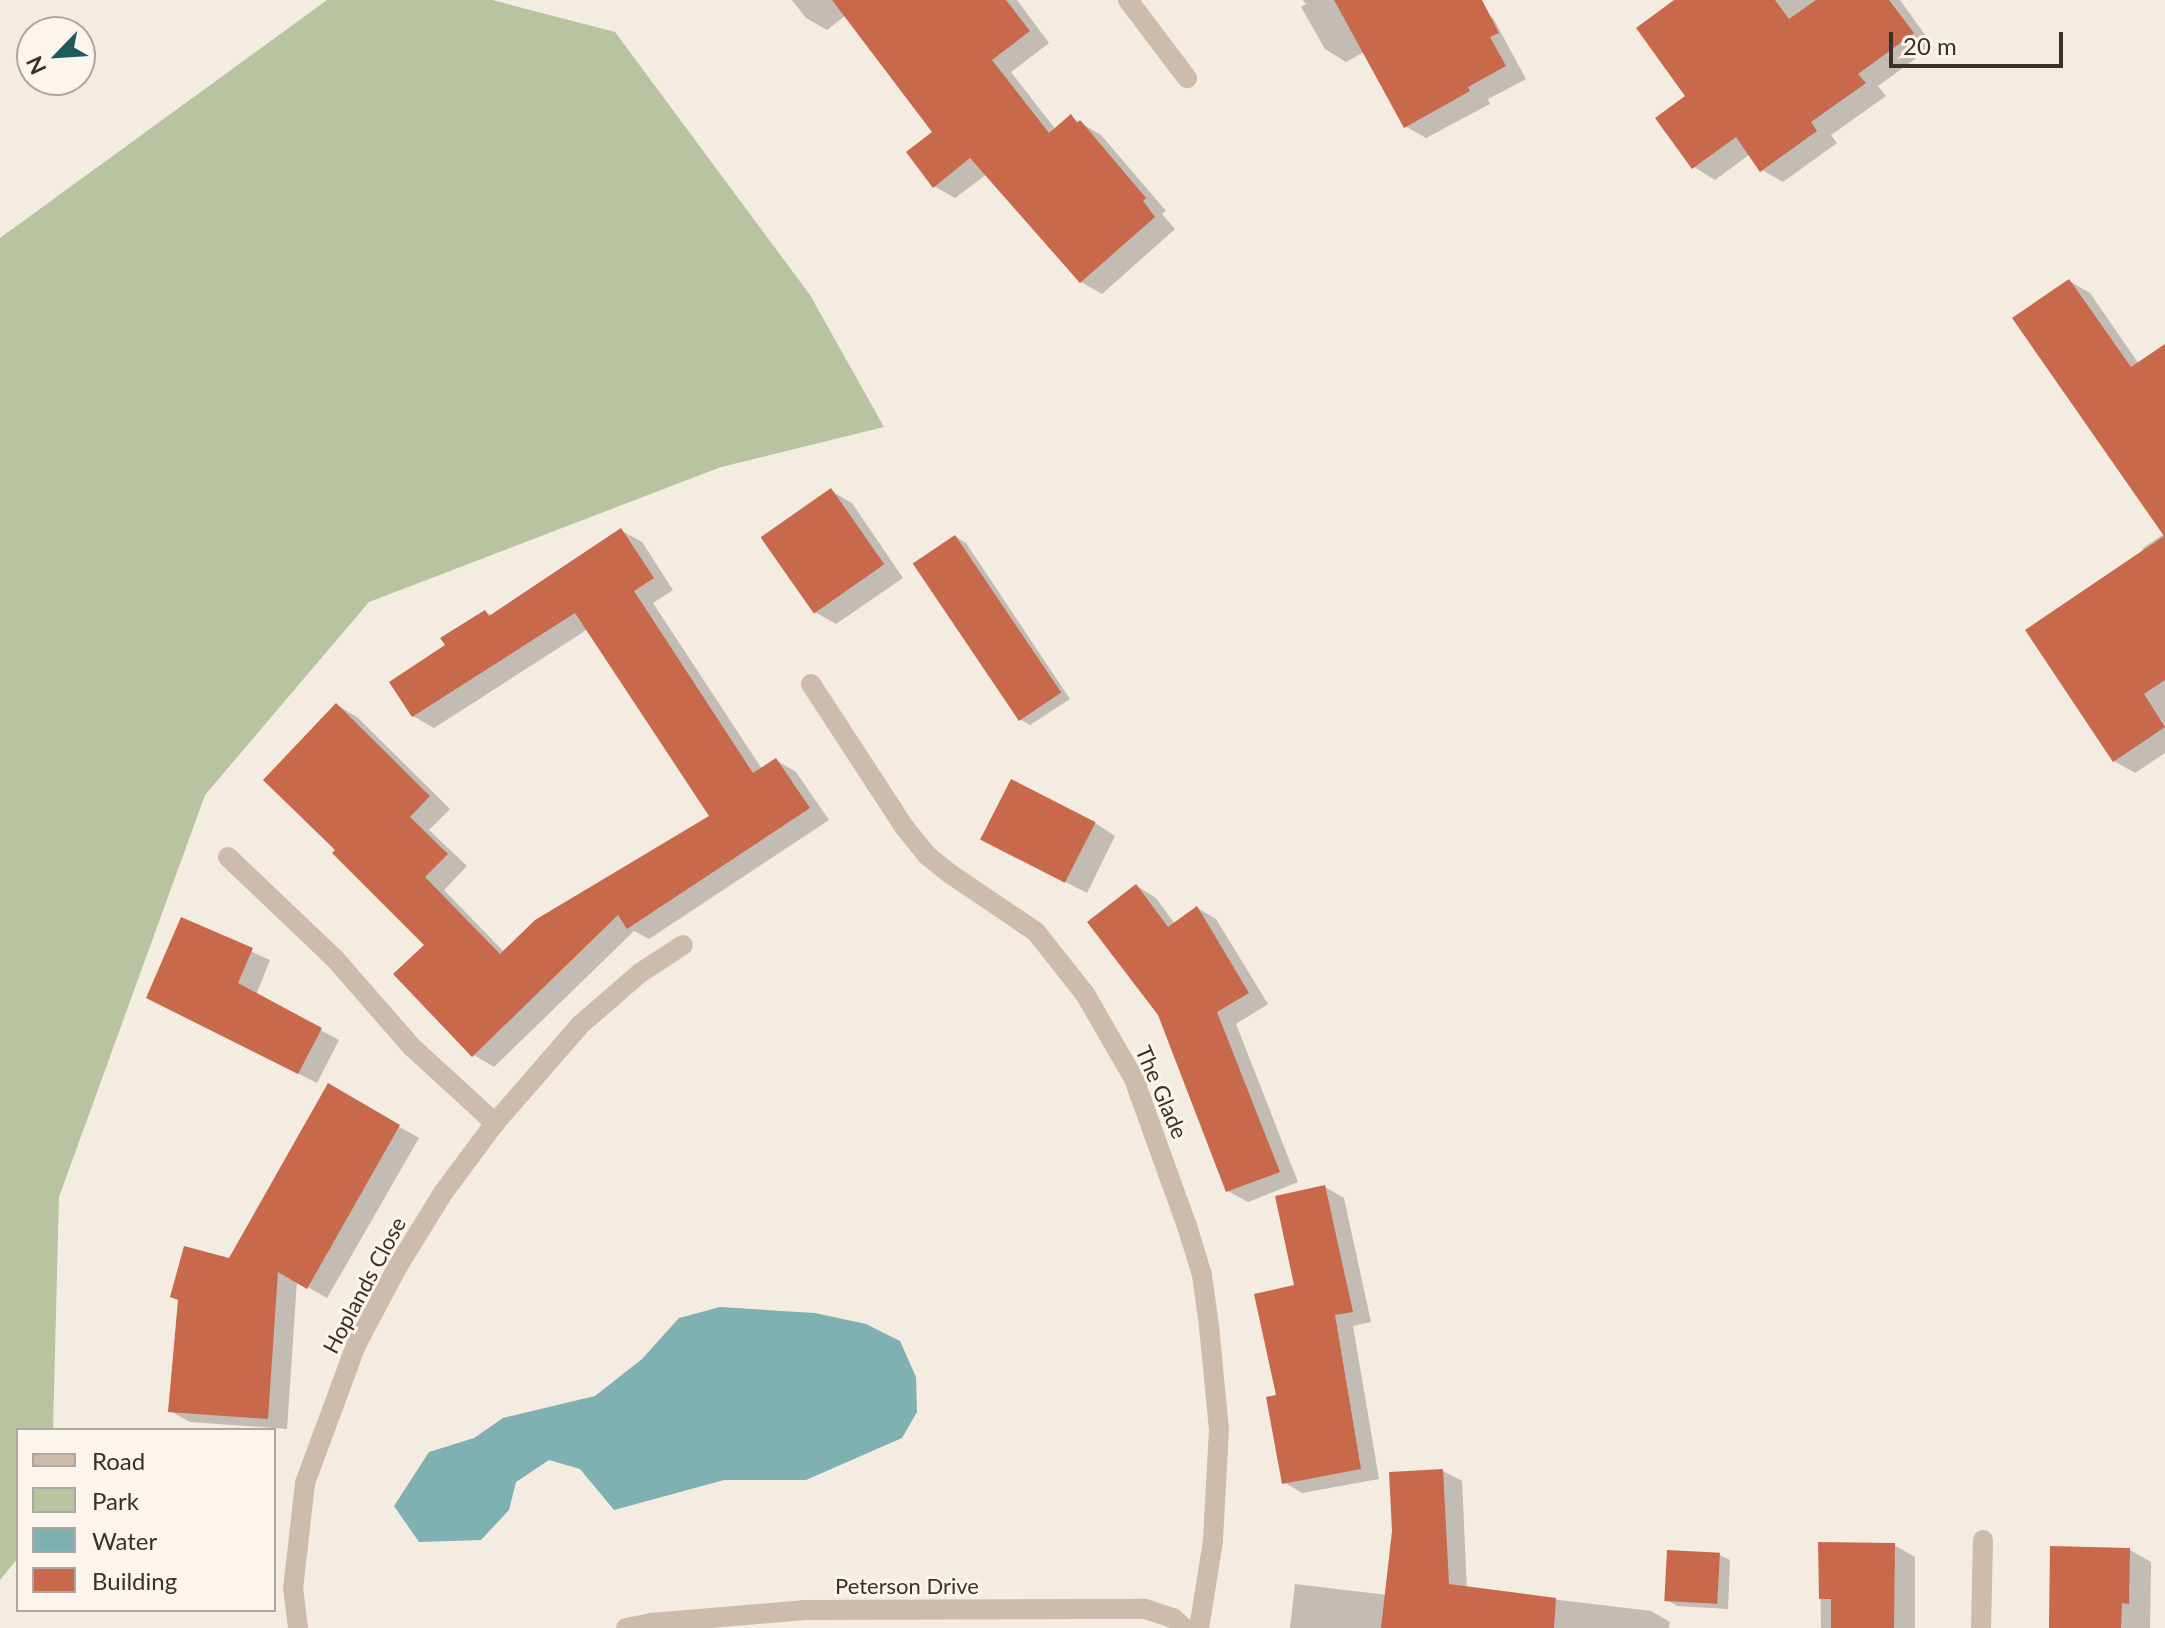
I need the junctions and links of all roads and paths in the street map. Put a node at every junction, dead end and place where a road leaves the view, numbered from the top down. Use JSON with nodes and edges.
{"nodes":[{"id":1,"x":1128,"y":0,"type":"edge"},
{"id":2,"x":1187,"y":78,"type":"dead end"},
{"id":3,"x":811,"y":684,"type":"dead end"},
{"id":4,"x":228,"y":857,"type":"dead end"},
{"id":5,"x":683,"y":945,"type":"dead end"},
{"id":6,"x":495,"y":1123,"type":"junction"},
{"id":7,"x":1983,"y":1540,"type":"dead end"},
{"id":8,"x":805,"y":1619,"type":"edge"},
{"id":9,"x":298,"y":1628,"type":"edge"},
{"id":10,"x":626,"y":1628,"type":"edge"},
{"id":11,"x":1184,"y":1628,"type":"edge"},
{"id":12,"x":1199,"y":1628,"type":"edge"},
{"id":13,"x":1981,"y":1628,"type":"edge"}],
"edges":[{"from":1,"to":2,"type":"street"},
{"from":3,"to":12,"type":"street","name":"The Glade"},
{"from":4,"to":6,"type":"street"},
{"from":5,"to":6,"type":"street","name":"Hoplands Close"},
{"from":6,"to":9,"type":"street","name":"Hoplands Close"},
{"from":7,"to":13,"type":"street"},
{"from":8,"to":10,"type":"street","name":"Peterson Drive"},
{"from":8,"to":11,"type":"street","name":"Peterson Drive"}]}
